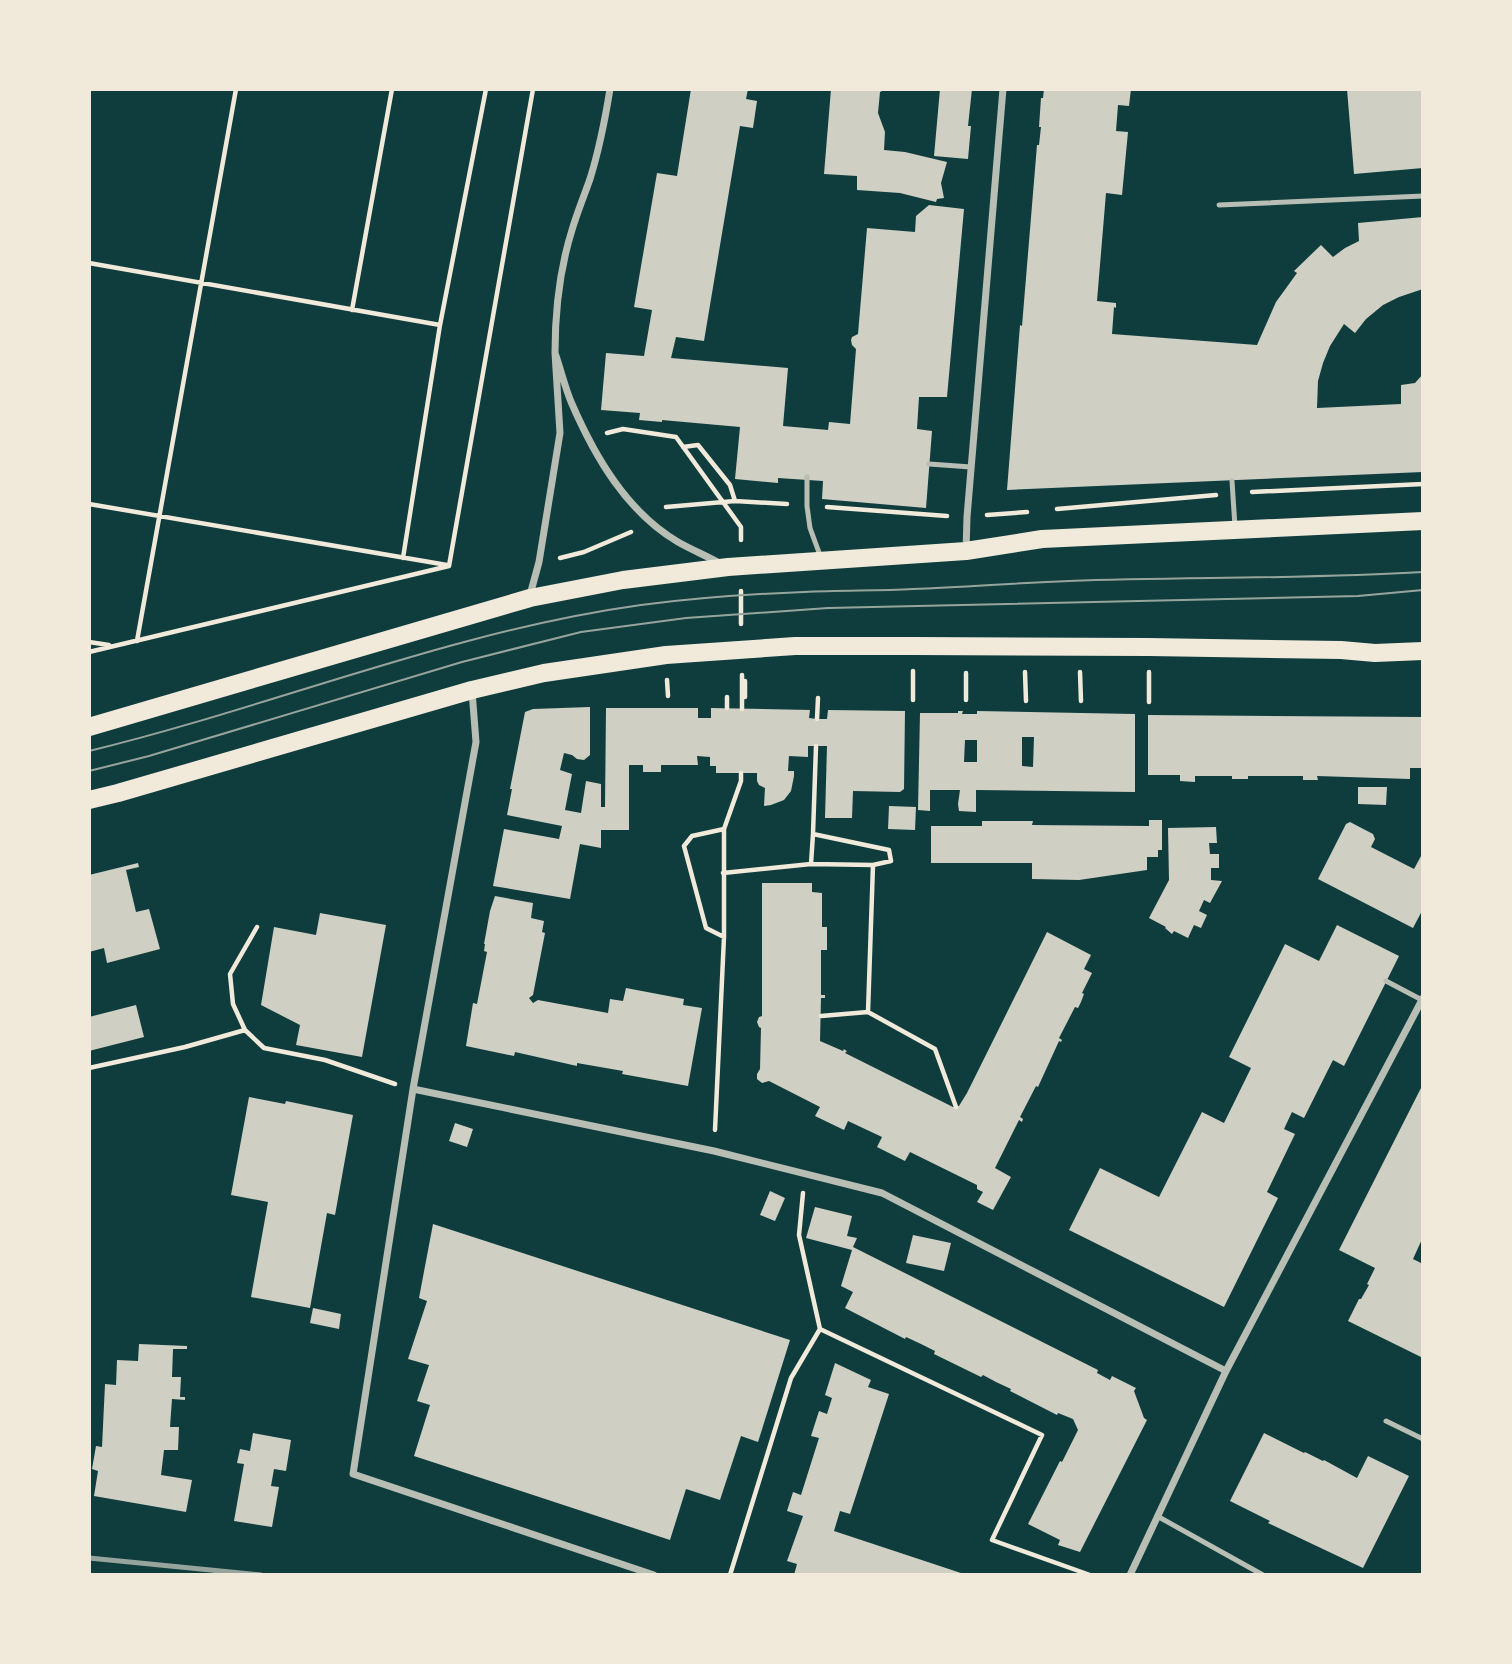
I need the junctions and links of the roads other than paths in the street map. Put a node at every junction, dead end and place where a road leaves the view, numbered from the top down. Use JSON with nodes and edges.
{"nodes":[{"id":1,"x":610,"y":89,"type":"edge"},
{"id":2,"x":1003,"y":89,"type":"edge"},
{"id":3,"x":1423,"y":196,"type":"edge"},
{"id":4,"x":1219,"y":205,"type":"dead end"},
{"id":5,"x":555,"y":353,"type":"junction"},
{"id":6,"x":929,"y":464,"type":"dead end"},
{"id":7,"x":971,"y":467,"type":"junction"},
{"id":8,"x":807,"y":477,"type":"dead end"},
{"id":9,"x":1232,"y":481,"type":"dead end"},
{"id":10,"x":1423,"y":521,"type":"edge"},
{"id":11,"x":1235,"y":529,"type":"junction"},
{"id":12,"x":966,"y":551,"type":"junction"},
{"id":13,"x":822,"y":561,"type":"junction"},
{"id":14,"x":728,"y":567,"type":"junction"},
{"id":15,"x":530,"y":598,"type":"junction"},
{"id":16,"x":1423,"y":651,"type":"edge"},
{"id":17,"x":472,"y":691,"type":"junction"},
{"id":18,"x":89,"y":727,"type":"edge"},
{"id":19,"x":89,"y":800,"type":"edge"},
{"id":20,"x":1386,"y":981,"type":"dead end"},
{"id":21,"x":1422,"y":999,"type":"edge"},
{"id":22,"x":413,"y":1089,"type":"junction"},
{"id":23,"x":1226,"y":1371,"type":"junction"},
{"id":24,"x":1386,"y":1421,"type":"dead end"},
{"id":25,"x":1423,"y":1439,"type":"edge"},
{"id":26,"x":1157,"y":1516,"type":"junction"},
{"id":27,"x":654,"y":1575,"type":"edge"},
{"id":28,"x":1130,"y":1575,"type":"edge"},
{"id":29,"x":1263,"y":1575,"type":"edge"}],
"edges":[{"from":1,"to":5,"type":"street"},
{"from":2,"to":7,"type":"street"},
{"from":3,"to":4,"type":"lane"},
{"from":5,"to":14,"type":"street"},
{"from":5,"to":15,"type":"street"},
{"from":6,"to":7,"type":"lane"},
{"from":7,"to":12,"type":"street"},
{"from":8,"to":13,"type":"lane"},
{"from":9,"to":11,"type":"lane"},
{"from":10,"to":11,"type":"main road"},
{"from":11,"to":12,"type":"main road"},
{"from":12,"to":13,"type":"main road"},
{"from":13,"to":14,"type":"main road"},
{"from":14,"to":15,"type":"main road"},
{"from":15,"to":18,"type":"main road"},
{"from":16,"to":17,"type":"main road"},
{"from":17,"to":19,"type":"main road"},
{"from":17,"to":22,"type":"street"},
{"from":20,"to":21,"type":"lane"},
{"from":21,"to":23,"type":"street"},
{"from":22,"to":23,"type":"street"},
{"from":22,"to":27,"type":"street"},
{"from":23,"to":26,"type":"street"},
{"from":24,"to":25,"type":"lane"},
{"from":26,"to":28,"type":"street"},
{"from":26,"to":29,"type":"lane"}]}
